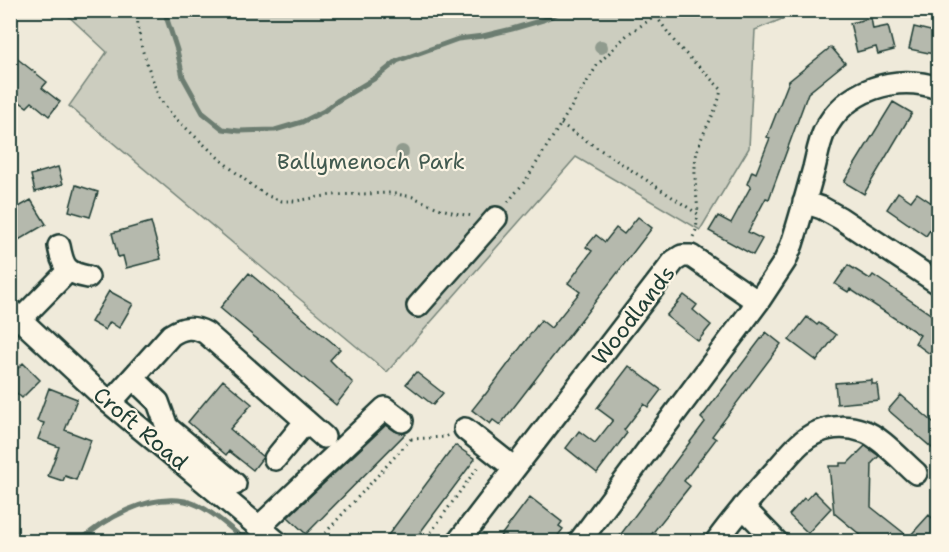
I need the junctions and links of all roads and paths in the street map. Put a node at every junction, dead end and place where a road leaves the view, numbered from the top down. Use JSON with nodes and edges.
{"nodes":[{"id":1,"x":137,"y":10,"type":"edge"},
{"id":2,"x":652,"y":10,"type":"edge"},
{"id":3,"x":656,"y":16,"type":"junction"},
{"id":4,"x":939,"y":88,"type":"edge"},
{"id":5,"x":561,"y":124,"type":"junction"},
{"id":6,"x":804,"y":202,"type":"junction"},
{"id":7,"x":699,"y":214,"type":"junction"},
{"id":8,"x":495,"y":218,"type":"junction"},
{"id":9,"x":59,"y":246,"type":"dead end"},
{"id":10,"x":691,"y":256,"type":"junction"},
{"id":11,"x":939,"y":283,"type":"edge"},
{"id":12,"x":758,"y":302,"type":"junction"},
{"id":13,"x":418,"y":306,"type":"dead end"},
{"id":14,"x":15,"y":315,"type":"edge"},
{"id":15,"x":133,"y":378,"type":"junction"},
{"id":16,"x":110,"y":403,"type":"junction"},
{"id":17,"x":306,"y":421,"type":"junction"},
{"id":18,"x":465,"y":429,"type":"joint"},
{"id":19,"x":406,"y":430,"type":"junction"},
{"id":20,"x":324,"y":437,"type":"dead end"},
{"id":21,"x":490,"y":449,"type":"junction"},
{"id":22,"x":275,"y":459,"type":"dead end"},
{"id":23,"x":514,"y":468,"type":"junction"},
{"id":24,"x":916,"y":473,"type":"dead end"},
{"id":25,"x":235,"y":483,"type":"dead end"},
{"id":26,"x":743,"y":507,"type":"junction"},
{"id":27,"x":259,"y":527,"type":"junction"},
{"id":28,"x":426,"y":541,"type":"edge"},
{"id":29,"x":277,"y":542,"type":"edge"},
{"id":30,"x":317,"y":542,"type":"edge"},
{"id":31,"x":458,"y":542,"type":"edge"},
{"id":32,"x":579,"y":542,"type":"edge"},
{"id":33,"x":716,"y":542,"type":"edge"},
{"id":34,"x":777,"y":542,"type":"edge"}],
"edges":[{"from":1,"to":8,"type":"path"},
{"from":2,"to":3,"type":"path"},
{"from":3,"to":5,"type":"path"},
{"from":3,"to":7,"type":"path"},
{"from":4,"to":6,"type":"street"},
{"from":5,"to":7,"type":"path"},
{"from":5,"to":8,"type":"path"},
{"from":6,"to":11,"type":"street"},
{"from":6,"to":12,"type":"street"},
{"from":7,"to":10,"type":"path"},
{"from":8,"to":13,"type":"street"},
{"from":9,"to":14,"type":"street"},
{"from":10,"to":12,"type":"street","name":"Woodlands"},
{"from":10,"to":23,"type":"street","name":"Woodlands"},
{"from":12,"to":32,"type":"street"},
{"from":14,"to":16,"type":"street","name":"Croft Road"},
{"from":15,"to":16,"type":"street"},
{"from":15,"to":17,"type":"street"},
{"from":15,"to":25,"type":"street"},
{"from":16,"to":27,"type":"street","name":"Croft Road"},
{"from":17,"to":20,"type":"street"},
{"from":17,"to":22,"type":"street"},
{"from":18,"to":19,"type":"path"},
{"from":18,"to":21,"type":"street"},
{"from":19,"to":27,"type":"street"},
{"from":19,"to":30,"type":"path"},
{"from":21,"to":23,"type":"street"},
{"from":21,"to":28,"type":"path"},
{"from":23,"to":31,"type":"street","name":"Woodlands"},
{"from":24,"to":26,"type":"street"},
{"from":26,"to":33,"type":"street"},
{"from":26,"to":34,"type":"street"},
{"from":27,"to":29,"type":"street","name":"Croft Road"}]}
